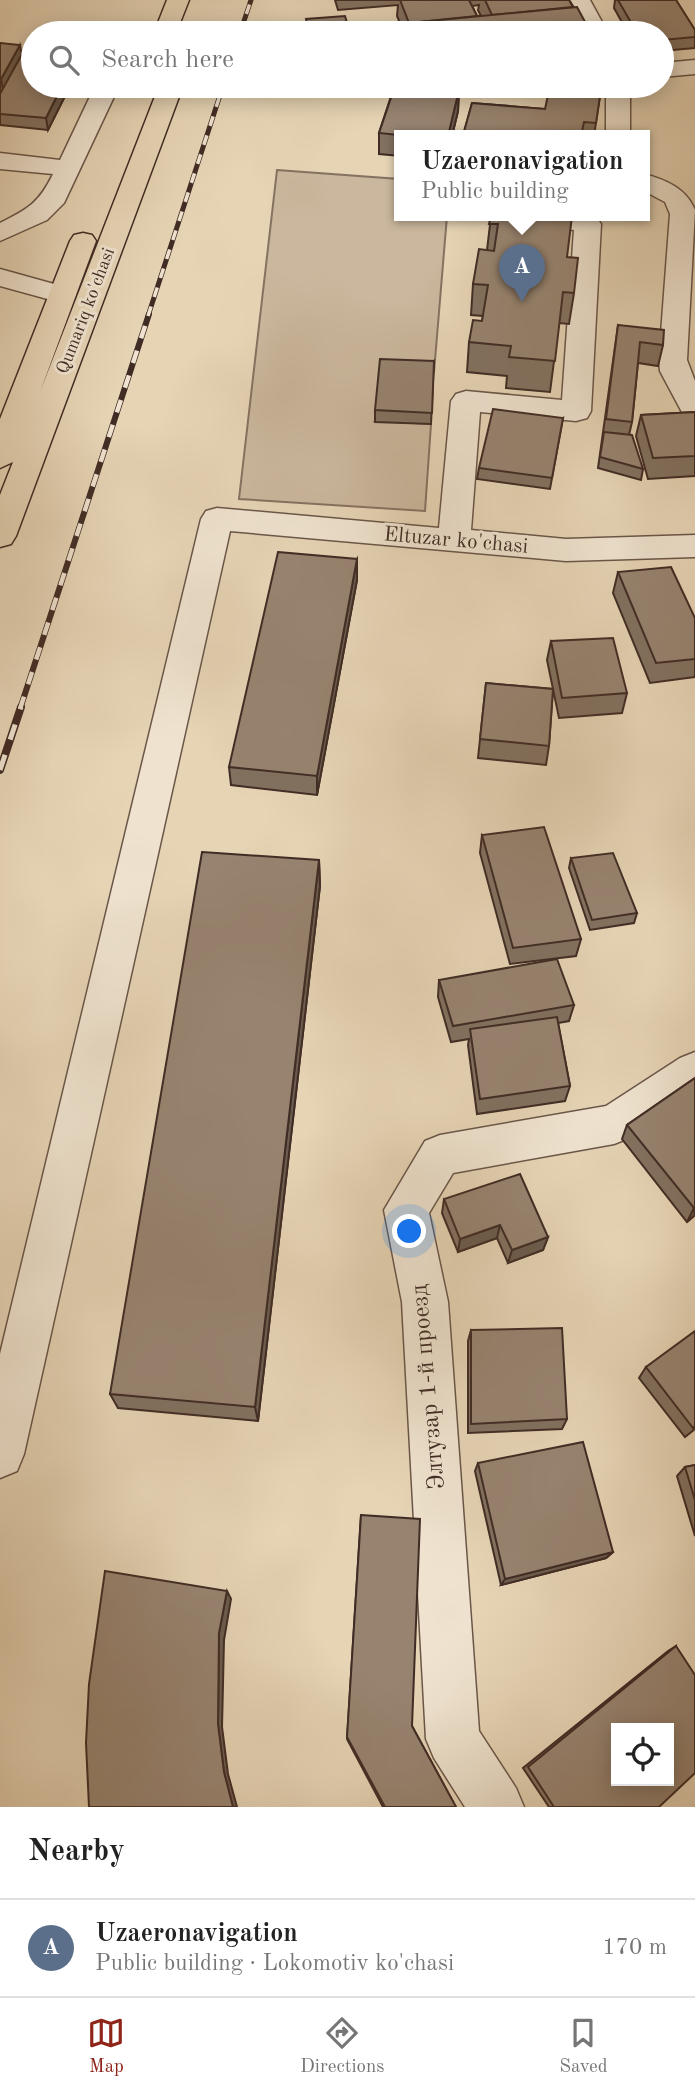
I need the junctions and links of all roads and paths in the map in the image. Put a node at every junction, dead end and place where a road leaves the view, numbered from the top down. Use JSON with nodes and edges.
{"nodes":[{"id":1,"x":178,"y":0,"type":"edge"},
{"id":2,"x":579,"y":0,"type":"edge"},
{"id":3,"x":170,"y":21,"type":"edge"},
{"id":4,"x":590,"y":21,"type":"edge"},
{"id":5,"x":695,"y":67,"type":"edge"},
{"id":6,"x":674,"y":69,"type":"edge"},
{"id":7,"x":101,"y":98,"type":"edge"},
{"id":8,"x":139,"y":98,"type":"edge"},
{"id":9,"x":166,"y":98,"type":"edge"},
{"id":10,"x":618,"y":98,"type":"edge"},
{"id":11,"x":618,"y":130,"type":"edge"},
{"id":12,"x":119,"y":151,"type":"dead end"},
{"id":13,"x":0,"y":161,"type":"edge"},
{"id":14,"x":68,"y":168,"type":"junction"},
{"id":15,"x":695,"y":180,"type":"edge"},
{"id":16,"x":650,"y":182,"type":"edge"},
{"id":17,"x":650,"y":184,"type":"edge"},
{"id":18,"x":93,"y":215,"type":"dead end"},
{"id":19,"x":555,"y":221,"type":"edge"},
{"id":20,"x":0,"y":233,"type":"edge"},
{"id":21,"x":0,"y":276,"type":"edge"},
{"id":22,"x":62,"y":295,"type":"junction"},
{"id":23,"x":695,"y":410,"type":"edge"},
{"id":24,"x":0,"y":458,"type":"edge"},
{"id":25,"x":0,"y":536,"type":"edge"},
{"id":26,"x":454,"y":541,"type":"junction"},
{"id":27,"x":695,"y":546,"type":"edge"},
{"id":28,"x":695,"y":1070,"type":"edge"},
{"id":29,"x":0,"y":1454,"type":"edge"},
{"id":30,"x":497,"y":1807,"type":"edge"}],
"edges":[{"from":1,"to":3,"type":"main road"},
{"from":2,"to":4,"type":"street"},
{"from":5,"to":6,"type":"street"},
{"from":7,"to":14,"type":"street"},
{"from":8,"to":12,"type":"main road"},
{"from":9,"to":25,"type":"main road","name":"Qumariq ko'chasi"},
{"from":10,"to":11,"type":"street"},
{"from":13,"to":14,"type":"street"},
{"from":14,"to":20,"type":"street"},
{"from":15,"to":16,"type":"street"},
{"from":17,"to":23,"type":"street"},
{"from":18,"to":22,"type":"main road","name":"Qumariq ko'chasi"},
{"from":19,"to":26,"type":"street"},
{"from":21,"to":22,"type":"street"},
{"from":22,"to":24,"type":"main road","name":"Qumariq ko'chasi"},
{"from":26,"to":27,"type":"street","name":"Eltuzar ko'chasi"},
{"from":26,"to":29,"type":"street","name":"Eltuzar ko'chasi"},
{"from":28,"to":30,"type":"street","name":"Элтузар 1-й проезд"}]}
